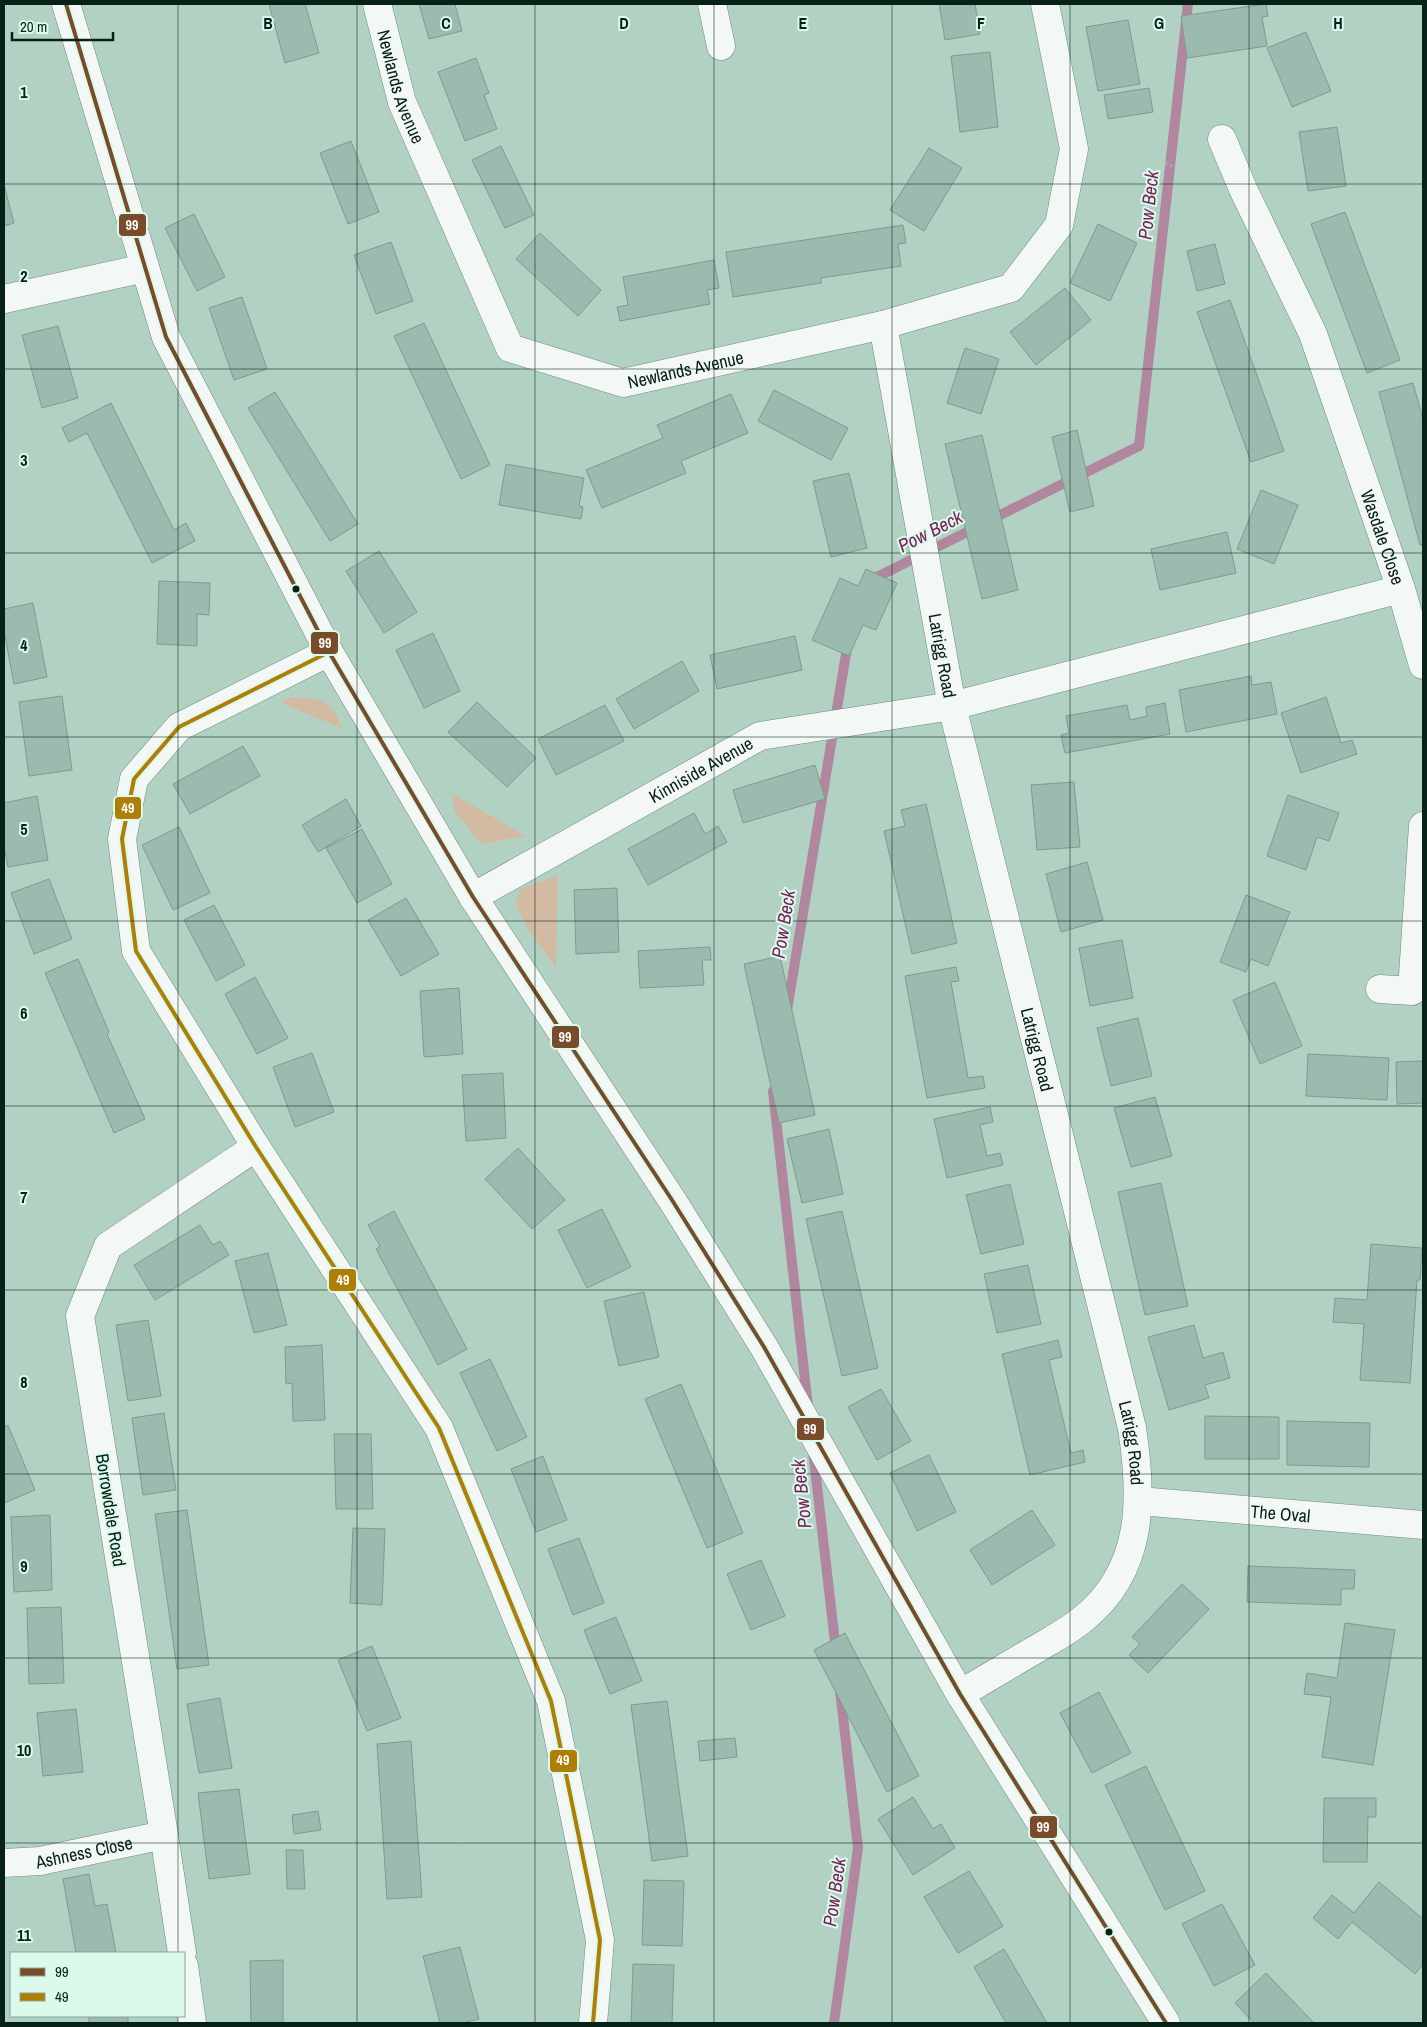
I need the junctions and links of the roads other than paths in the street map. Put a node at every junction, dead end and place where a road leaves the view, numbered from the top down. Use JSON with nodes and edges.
{"nodes":[{"id":1,"x":66,"y":4,"type":"edge"},
{"id":2,"x":376,"y":4,"type":"edge"},
{"id":3,"x":712,"y":4,"type":"edge"},
{"id":4,"x":1045,"y":4,"type":"edge"},
{"id":5,"x":721,"y":46,"type":"dead end"},
{"id":6,"x":1222,"y":139,"type":"dead end"},
{"id":7,"x":145,"y":268,"type":"junction"},
{"id":8,"x":4,"y":299,"type":"edge"},
{"id":9,"x":883,"y":324,"type":"junction"},
{"id":10,"x":1401,"y":589,"type":"junction"},
{"id":11,"x":328,"y":652,"type":"junction"},
{"id":12,"x":1423,"y":665,"type":"edge"},
{"id":13,"x":952,"y":706,"type":"junction"},
{"id":14,"x":1423,"y":826,"type":"edge"},
{"id":15,"x":473,"y":897,"type":"junction"},
{"id":16,"x":1380,"y":989,"type":"dead end"},
{"id":17,"x":1418,"y":991,"type":"edge"},
{"id":18,"x":256,"y":1147,"type":"junction"},
{"id":19,"x":1139,"y":1502,"type":"junction"},
{"id":20,"x":1423,"y":1525,"type":"edge"},
{"id":21,"x":960,"y":1694,"type":"junction"},
{"id":22,"x":164,"y":1835,"type":"junction"},
{"id":23,"x":4,"y":1863,"type":"edge"},
{"id":24,"x":182,"y":1952,"type":"edge"},
{"id":25,"x":185,"y":1975,"type":"edge"},
{"id":26,"x":192,"y":2023,"type":"edge"},
{"id":27,"x":593,"y":2023,"type":"edge"},
{"id":28,"x":1166,"y":2023,"type":"edge"}],
"edges":[{"from":1,"to":7,"type":"street"},
{"from":2,"to":9,"type":"street","name":"Newlands Avenue"},
{"from":3,"to":5,"type":"street"},
{"from":4,"to":9,"type":"street","name":"Newlands Avenue"},
{"from":6,"to":10,"type":"street","name":"Wasdale Close"},
{"from":7,"to":8,"type":"street"},
{"from":7,"to":11,"type":"street"},
{"from":9,"to":13,"type":"street","name":"Latrigg Road"},
{"from":10,"to":12,"type":"street"},
{"from":10,"to":13,"type":"street","name":"Wasdale Close"},
{"from":11,"to":15,"type":"street"},
{"from":11,"to":18,"type":"street"},
{"from":13,"to":15,"type":"street","name":"Kinniside Avenue"},
{"from":13,"to":19,"type":"street","name":"Latrigg Road"},
{"from":14,"to":17,"type":"street"},
{"from":15,"to":21,"type":"street"},
{"from":16,"to":17,"type":"street"},
{"from":18,"to":22,"type":"street","name":"Borrowdale Road"},
{"from":18,"to":27,"type":"street"},
{"from":19,"to":20,"type":"street","name":"The Oval"},
{"from":19,"to":21,"type":"street","name":"Latrigg Road"},
{"from":21,"to":28,"type":"street"},
{"from":22,"to":23,"type":"street","name":"Ashness Close"},
{"from":22,"to":24,"type":"street","name":"Borrowdale Road"},
{"from":25,"to":26,"type":"street","name":"Borrowdale Road"}]}
